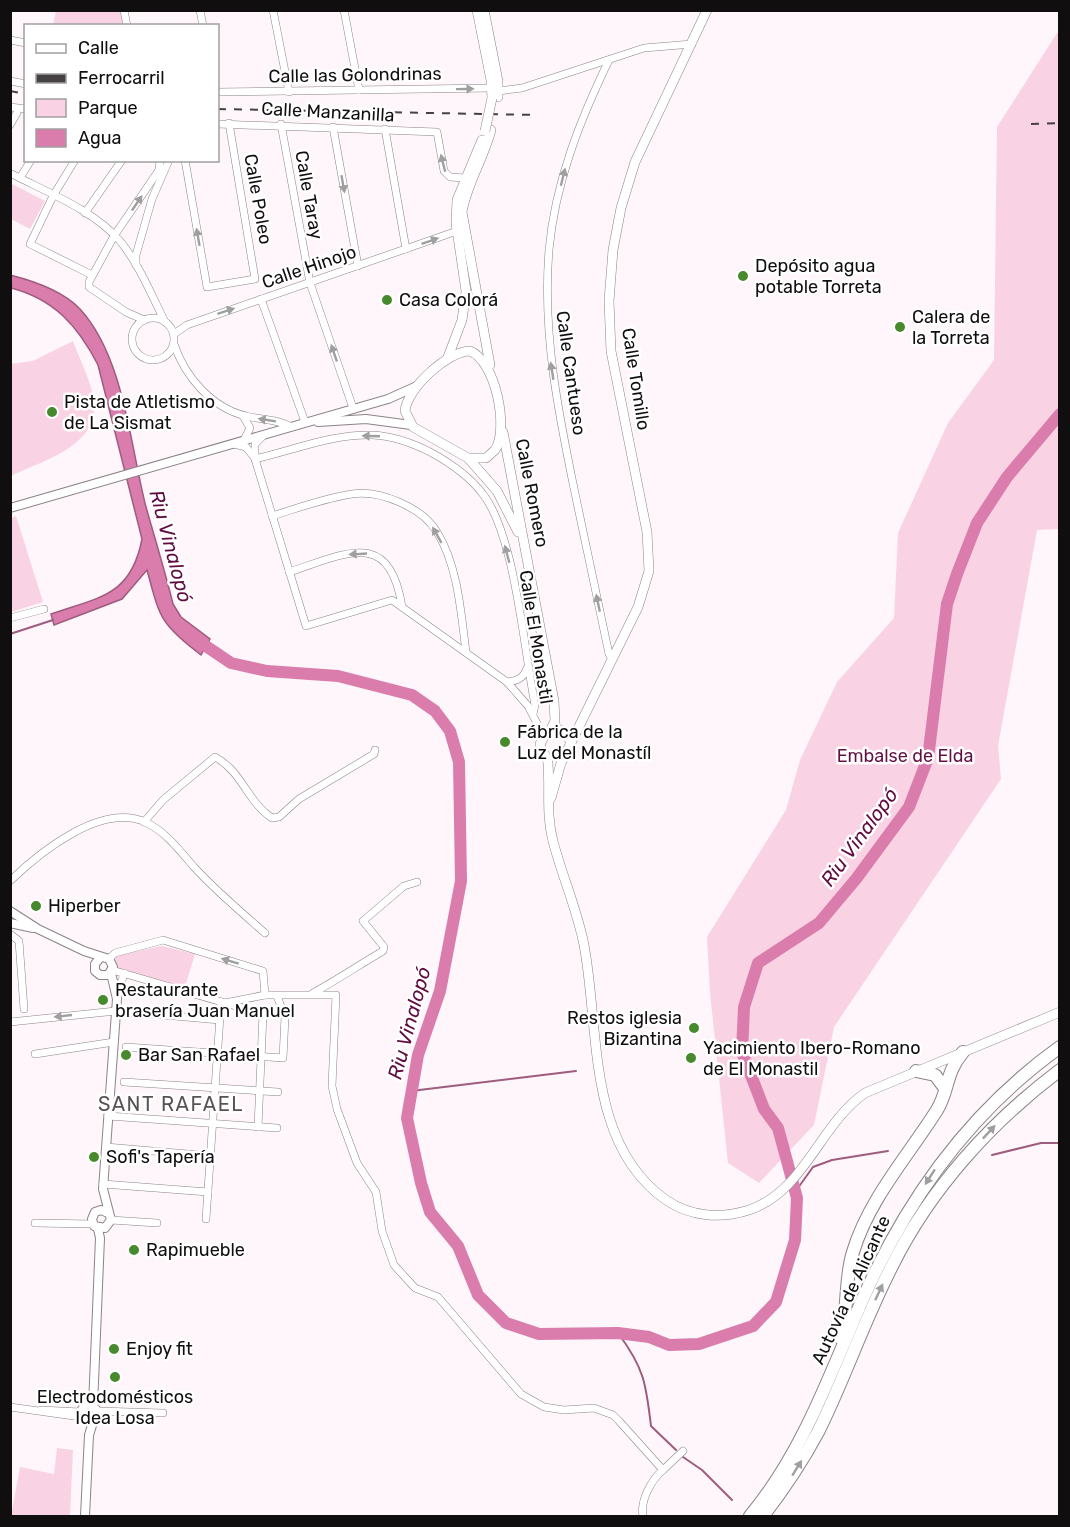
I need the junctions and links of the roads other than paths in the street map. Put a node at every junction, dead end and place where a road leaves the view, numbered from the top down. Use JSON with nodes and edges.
{"nodes":[{"id":1,"x":273,"y":10,"type":"edge"},
{"id":2,"x":344,"y":10,"type":"edge"},
{"id":3,"x":477,"y":10,"type":"edge"},
{"id":4,"x":484,"y":10,"type":"edge"},
{"id":5,"x":707,"y":10,"type":"edge"},
{"id":6,"x":692,"y":44,"type":"junction"},
{"id":7,"x":609,"y":60,"type":"junction"},
{"id":8,"x":359,"y":90,"type":"junction"},
{"id":9,"x":219,"y":92,"type":"edge"},
{"id":10,"x":289,"y":92,"type":"junction"},
{"id":11,"x":495,"y":94,"type":"junction"},
{"id":12,"x":17,"y":113,"type":"dead end"},
{"id":13,"x":219,"y":123,"type":"edge"},
{"id":14,"x":230,"y":123,"type":"junction"},
{"id":15,"x":281,"y":124,"type":"junction"},
{"id":16,"x":10,"y":125,"type":"edge"},
{"id":17,"x":333,"y":127,"type":"junction"},
{"id":18,"x":386,"y":129,"type":"junction"},
{"id":19,"x":488,"y":130,"type":"junction"},
{"id":20,"x":30,"y":162,"type":"edge"},
{"id":21,"x":74,"y":162,"type":"edge"},
{"id":22,"x":121,"y":162,"type":"edge"},
{"id":23,"x":160,"y":162,"type":"edge"},
{"id":24,"x":168,"y":162,"type":"edge"},
{"id":25,"x":185,"y":162,"type":"edge"},
{"id":26,"x":10,"y":173,"type":"edge"},
{"id":27,"x":465,"y":177,"type":"junction"},
{"id":28,"x":20,"y":178,"type":"junction"},
{"id":29,"x":53,"y":196,"type":"junction"},
{"id":30,"x":85,"y":213,"type":"junction"},
{"id":31,"x":457,"y":231,"type":"junction"},
{"id":32,"x":114,"y":236,"type":"junction"},
{"id":33,"x":123,"y":246,"type":"junction"},
{"id":34,"x":138,"y":247,"type":"junction"},
{"id":35,"x":406,"y":249,"type":"junction"},
{"id":36,"x":358,"y":266,"type":"junction"},
{"id":37,"x":136,"y":268,"type":"junction"},
{"id":38,"x":467,"y":270,"type":"junction"},
{"id":39,"x":92,"y":275,"type":"junction"},
{"id":40,"x":310,"y":283,"type":"junction"},
{"id":41,"x":261,"y":299,"type":"junction"},
{"id":42,"x":154,"y":300,"type":"junction"},
{"id":43,"x":126,"y":312,"type":"junction"},
{"id":44,"x":146,"y":319,"type":"junction"},
{"id":45,"x":165,"y":322,"type":"junction"},
{"id":46,"x":132,"y":332,"type":"junction"},
{"id":47,"x":174,"y":334,"type":"junction"},
{"id":48,"x":174,"y":345,"type":"junction"},
{"id":49,"x":166,"y":356,"type":"junction"},
{"id":50,"x":448,"y":357,"type":"junction"},
{"id":51,"x":180,"y":363,"type":"junction"},
{"id":52,"x":491,"y":374,"type":"junction"},
{"id":53,"x":417,"y":386,"type":"junction"},
{"id":54,"x":354,"y":408,"type":"junction"},
{"id":55,"x":243,"y":416,"type":"junction"},
{"id":56,"x":298,"y":425,"type":"junction"},
{"id":57,"x":411,"y":425,"type":"junction"},
{"id":58,"x":502,"y":427,"type":"junction"},
{"id":59,"x":265,"y":434,"type":"junction"},
{"id":60,"x":244,"y":440,"type":"junction"},
{"id":61,"x":233,"y":444,"type":"junction"},
{"id":62,"x":468,"y":458,"type":"junction"},
{"id":63,"x":255,"y":459,"type":"junction"},
{"id":64,"x":10,"y":508,"type":"edge"},
{"id":65,"x":272,"y":516,"type":"junction"},
{"id":66,"x":528,"y":565,"type":"junction"},
{"id":67,"x":289,"y":572,"type":"junction"},
{"id":68,"x":402,"y":607,"type":"junction"},
{"id":69,"x":44,"y":609,"type":"dead end"},
{"id":70,"x":10,"y":618,"type":"edge"},
{"id":71,"x":466,"y":652,"type":"junction"},
{"id":72,"x":612,"y":659,"type":"junction"},
{"id":73,"x":528,"y":665,"type":"junction"},
{"id":74,"x":507,"y":682,"type":"junction"},
{"id":75,"x":554,"y":701,"type":"junction"},
{"id":76,"x":533,"y":714,"type":"junction"},
{"id":77,"x":583,"y":718,"type":"junction"},
{"id":78,"x":565,"y":731,"type":"junction"},
{"id":79,"x":547,"y":732,"type":"junction"},
{"id":80,"x":571,"y":746,"type":"junction"},
{"id":81,"x":375,"y":750,"type":"dead end"},
{"id":82,"x":546,"y":756,"type":"junction"},
{"id":83,"x":565,"y":756,"type":"junction"},
{"id":84,"x":548,"y":815,"type":"junction"},
{"id":85,"x":144,"y":822,"type":"junction"},
{"id":86,"x":10,"y":881,"type":"edge"},
{"id":87,"x":417,"y":882,"type":"dead end"},
{"id":88,"x":10,"y":911,"type":"edge"},
{"id":89,"x":10,"y":923,"type":"edge"},
{"id":90,"x":38,"y":929,"type":"junction"},
{"id":91,"x":265,"y":933,"type":"dead end"},
{"id":92,"x":10,"y":934,"type":"edge"},
{"id":93,"x":101,"y":960,"type":"junction"},
{"id":94,"x":109,"y":973,"type":"junction"},
{"id":95,"x":124,"y":973,"type":"junction"},
{"id":96,"x":19,"y":974,"type":"junction"},
{"id":97,"x":10,"y":977,"type":"edge"},
{"id":98,"x":311,"y":994,"type":"junction"},
{"id":99,"x":116,"y":995,"type":"junction"},
{"id":100,"x":265,"y":995,"type":"junction"},
{"id":101,"x":277,"y":996,"type":"junction"},
{"id":102,"x":223,"y":1003,"type":"junction"},
{"id":103,"x":24,"y":1009,"type":"dead end"},
{"id":104,"x":116,"y":1011,"type":"junction"},
{"id":105,"x":129,"y":1012,"type":"dead end"},
{"id":106,"x":1059,"y":1012,"type":"edge"},
{"id":107,"x":220,"y":1020,"type":"junction"},
{"id":108,"x":10,"y":1023,"type":"edge"},
{"id":109,"x":114,"y":1042,"type":"junction"},
{"id":110,"x":126,"y":1047,"type":"dead end"},
{"id":111,"x":1059,"y":1047,"type":"edge"},
{"id":112,"x":963,"y":1052,"type":"junction"},
{"id":113,"x":218,"y":1053,"type":"junction"},
{"id":114,"x":35,"y":1054,"type":"dead end"},
{"id":115,"x":261,"y":1056,"type":"junction"},
{"id":116,"x":1059,"y":1070,"type":"edge"},
{"id":117,"x":916,"y":1071,"type":"junction"},
{"id":118,"x":124,"y":1082,"type":"dead end"},
{"id":119,"x":944,"y":1087,"type":"junction"},
{"id":120,"x":215,"y":1088,"type":"junction"},
{"id":121,"x":259,"y":1091,"type":"junction"},
{"id":122,"x":278,"y":1092,"type":"dead end"},
{"id":123,"x":108,"y":1116,"type":"junction"},
{"id":124,"x":213,"y":1124,"type":"junction"},
{"id":125,"x":258,"y":1127,"type":"junction"},
{"id":126,"x":277,"y":1128,"type":"dead end"},
{"id":127,"x":106,"y":1148,"type":"junction"},
{"id":128,"x":211,"y":1156,"type":"junction"},
{"id":129,"x":103,"y":1187,"type":"junction"},
{"id":130,"x":208,"y":1192,"type":"junction"},
{"id":131,"x":95,"y":1212,"type":"junction"},
{"id":132,"x":110,"y":1216,"type":"junction"},
{"id":133,"x":206,"y":1219,"type":"dead end"},
{"id":134,"x":35,"y":1223,"type":"dead end"},
{"id":135,"x":157,"y":1223,"type":"dead end"},
{"id":136,"x":99,"y":1227,"type":"junction"},
{"id":137,"x":832,"y":1374,"type":"junction"},
{"id":138,"x":10,"y":1407,"type":"edge"},
{"id":139,"x":91,"y":1412,"type":"junction"},
{"id":140,"x":164,"y":1413,"type":"dead end"},
{"id":141,"x":683,"y":1451,"type":"dead end"},
{"id":142,"x":663,"y":1470,"type":"junction"},
{"id":143,"x":85,"y":1516,"type":"edge"},
{"id":144,"x":643,"y":1516,"type":"edge"},
{"id":145,"x":750,"y":1516,"type":"edge"},
{"id":146,"x":763,"y":1516,"type":"edge"}],
"edges":[{"from":1,"to":10,"type":"street"},
{"from":2,"to":8,"type":"street"},
{"from":3,"to":11,"type":"main road"},
{"from":4,"to":11,"type":"main road"},
{"from":5,"to":6,"type":"main road","name":"Calle Tomillo"},
{"from":6,"to":7,"type":"street","name":"Calle las Golondrinas"},
{"from":6,"to":72,"type":"main road","name":"Calle Tomillo"},
{"from":7,"to":11,"type":"street","name":"Calle las Golondrinas"},
{"from":72,"to":7,"type":"street","name":"Calle Cantueso","one_way":true},
{"from":8,"to":10,"type":"street","name":"Calle las Golondrinas"},
{"from":8,"to":11,"type":"street","name":"Calle las Golondrinas","one_way":true},
{"from":9,"to":10,"type":"street","name":"Calle las Golondrinas"},
{"from":11,"to":19,"type":"main road"},
{"from":12,"to":16,"type":"street"},
{"from":13,"to":14,"type":"street","name":"Calle Manzanilla"},
{"from":14,"to":15,"type":"street","name":"Calle Manzanilla"},
{"from":14,"to":25,"type":"street","name":"Calle Poleo","one_way":true},
{"from":15,"to":17,"type":"street","name":"Calle Manzanilla"},
{"from":15,"to":40,"type":"street","name":"Calle Taray"},
{"from":17,"to":18,"type":"street","name":"Calle Manzanilla"},
{"from":17,"to":36,"type":"street","one_way":true},
{"from":27,"to":18,"type":"street","name":"Calle Manzanilla","one_way":true},
{"from":18,"to":35,"type":"street"},
{"from":19,"to":27,"type":"main road"},
{"from":19,"to":38,"type":"main road"},
{"from":20,"to":28,"type":"street"},
{"from":21,"to":29,"type":"street"},
{"from":22,"to":30,"type":"street"},
{"from":32,"to":23,"type":"street","one_way":true},
{"from":24,"to":34,"type":"street"},
{"from":26,"to":28,"type":"street"},
{"from":27,"to":31,"type":"main road"},
{"from":28,"to":29,"type":"street"},
{"from":29,"to":30,"type":"street"},
{"from":29,"to":39,"type":"street"},
{"from":30,"to":32,"type":"street"},
{"from":35,"to":31,"type":"street","name":"Calle Hinojo","one_way":true},
{"from":31,"to":38,"type":"main road"},
{"from":32,"to":33,"type":"street"},
{"from":32,"to":39,"type":"street"},
{"from":33,"to":34,"type":"street"},
{"from":33,"to":37,"type":"street"},
{"from":34,"to":37,"type":"street"},
{"from":35,"to":36,"type":"street","name":"Calle Hinojo"},
{"from":36,"to":40,"type":"street","name":"Calle Hinojo"},
{"from":37,"to":42,"type":"street"},
{"from":38,"to":50,"type":"main road"},
{"from":38,"to":52,"type":"main road"},
{"from":39,"to":43,"type":"street"},
{"from":40,"to":41,"type":"street","name":"Calle Hinojo"},
{"from":54,"to":40,"type":"street","name":"Calle Taray","one_way":true},
{"from":47,"to":41,"type":"street","name":"Calle Hinojo","one_way":true},
{"from":41,"to":56,"type":"street"},
{"from":42,"to":44,"type":"street"},
{"from":42,"to":45,"type":"street"},
{"from":43,"to":44,"type":"street"},
{"from":43,"to":46,"type":"street"},
{"from":44,"to":45,"type":"street"},
{"from":44,"to":46,"type":"street"},
{"from":45,"to":47,"type":"street"},
{"from":46,"to":49,"type":"street"},
{"from":47,"to":48,"type":"street"},
{"from":48,"to":49,"type":"street"},
{"from":48,"to":51,"type":"street"},
{"from":49,"to":51,"type":"street"},
{"from":50,"to":52,"type":"main road"},
{"from":50,"to":53,"type":"main road"},
{"from":51,"to":55,"type":"street"},
{"from":52,"to":58,"type":"main road"},
{"from":53,"to":54,"type":"street"},
{"from":53,"to":57,"type":"main road"},
{"from":54,"to":56,"type":"street"},
{"from":56,"to":55,"type":"street","one_way":true},
{"from":55,"to":60,"type":"street"},
{"from":56,"to":57,"type":"street"},
{"from":56,"to":59,"type":"street"},
{"from":57,"to":62,"type":"main road"},
{"from":58,"to":62,"type":"main road"},
{"from":58,"to":66,"type":"main road","name":"Calle Romero"},
{"from":59,"to":60,"type":"street"},
{"from":59,"to":63,"type":"street"},
{"from":60,"to":61,"type":"street"},
{"from":61,"to":63,"type":"street"},
{"from":61,"to":64,"type":"street"},
{"from":62,"to":66,"type":"main road","name":"Calle Romero"},
{"from":63,"to":65,"type":"street"},
{"from":73,"to":63,"type":"street","name":"Calle El Monastil","one_way":true},
{"from":65,"to":67,"type":"street"},
{"from":71,"to":65,"type":"street","one_way":true},
{"from":66,"to":75,"type":"main road","name":"Calle Romero"},
{"from":68,"to":67,"type":"street","one_way":true},
{"from":67,"to":68,"type":"street"},
{"from":68,"to":71,"type":"street"},
{"from":69,"to":70,"type":"street"},
{"from":71,"to":74,"type":"street"},
{"from":72,"to":77,"type":"main road","name":"Calle Tomillo"},
{"from":73,"to":74,"type":"street"},
{"from":73,"to":76,"type":"street","name":"Calle El Monastil"},
{"from":74,"to":76,"type":"street"},
{"from":75,"to":78,"type":"main road","name":"Calle Romero"},
{"from":75,"to":79,"type":"main road","name":"Calle Romero"},
{"from":76,"to":79,"type":"street"},
{"from":77,"to":78,"type":"main road","name":"Calle Tomillo"},
{"from":77,"to":80,"type":"main road","name":"Calle Tomillo"},
{"from":78,"to":79,"type":"main road"},
{"from":78,"to":80,"type":"main road"},
{"from":79,"to":82,"type":"main road"},
{"from":80,"to":83,"type":"main road"},
{"from":81,"to":85,"type":"street"},
{"from":82,"to":83,"type":"main road"},
{"from":82,"to":84,"type":"main road"},
{"from":83,"to":84,"type":"main road"},
{"from":84,"to":117,"type":"main road"},
{"from":85,"to":86,"type":"street"},
{"from":85,"to":91,"type":"street"},
{"from":87,"to":98,"type":"street"},
{"from":88,"to":90,"type":"street"},
{"from":89,"to":90,"type":"street"},
{"from":90,"to":93,"type":"street"},
{"from":92,"to":96,"type":"street"},
{"from":93,"to":94,"type":"street"},
{"from":93,"to":94,"type":"street"},
{"from":100,"to":93,"type":"street","one_way":true},
{"from":94,"to":95,"type":"street"},
{"from":94,"to":99,"type":"street"},
{"from":95,"to":99,"type":"street"},
{"from":95,"to":102,"type":"street"},
{"from":96,"to":97,"type":"street"},
{"from":96,"to":103,"type":"street"},
{"from":98,"to":101,"type":"street"},
{"from":98,"to":142,"type":"street"},
{"from":99,"to":104,"type":"street"},
{"from":100,"to":101,"type":"street"},
{"from":100,"to":102,"type":"street"},
{"from":101,"to":115,"type":"street"},
{"from":102,"to":107,"type":"street"},
{"from":102,"to":115,"type":"street"},
{"from":104,"to":108,"type":"street","one_way":true},
{"from":104,"to":109,"type":"street"},
{"from":105,"to":107,"type":"street"},
{"from":106,"to":112,"type":"main road"},
{"from":107,"to":113,"type":"street"},
{"from":109,"to":114,"type":"street"},
{"from":109,"to":123,"type":"street"},
{"from":110,"to":113,"type":"street"},
{"from":111,"to":137,"type":"highway","name":"Autovía de Alicante","one_way":true},
{"from":112,"to":117,"type":"main road"},
{"from":112,"to":119,"type":"highway"},
{"from":113,"to":115,"type":"street"},
{"from":113,"to":120,"type":"street"},
{"from":115,"to":121,"type":"street"},
{"from":146,"to":116,"type":"highway","name":"Autovía de Alicante","one_way":true},
{"from":117,"to":119,"type":"highway"},
{"from":118,"to":120,"type":"street"},
{"from":119,"to":137,"type":"highway"},
{"from":120,"to":121,"type":"street"},
{"from":120,"to":124,"type":"street"},
{"from":121,"to":122,"type":"street"},
{"from":121,"to":125,"type":"street"},
{"from":123,"to":124,"type":"street"},
{"from":123,"to":127,"type":"street"},
{"from":124,"to":125,"type":"street"},
{"from":124,"to":128,"type":"street"},
{"from":125,"to":126,"type":"street"},
{"from":127,"to":128,"type":"street"},
{"from":127,"to":129,"type":"street"},
{"from":128,"to":130,"type":"street"},
{"from":129,"to":130,"type":"street"},
{"from":129,"to":131,"type":"street"},
{"from":129,"to":132,"type":"street"},
{"from":130,"to":133,"type":"street"},
{"from":131,"to":132,"type":"street"},
{"from":131,"to":136,"type":"street"},
{"from":132,"to":135,"type":"street"},
{"from":132,"to":136,"type":"street"},
{"from":134,"to":136,"type":"street"},
{"from":136,"to":139,"type":"street"},
{"from":137,"to":145,"type":"highway","name":"Autovía de Alicante"},
{"from":138,"to":139,"type":"street"},
{"from":139,"to":140,"type":"street"},
{"from":139,"to":143,"type":"street"},
{"from":141,"to":142,"type":"street"},
{"from":142,"to":144,"type":"street"}]}
